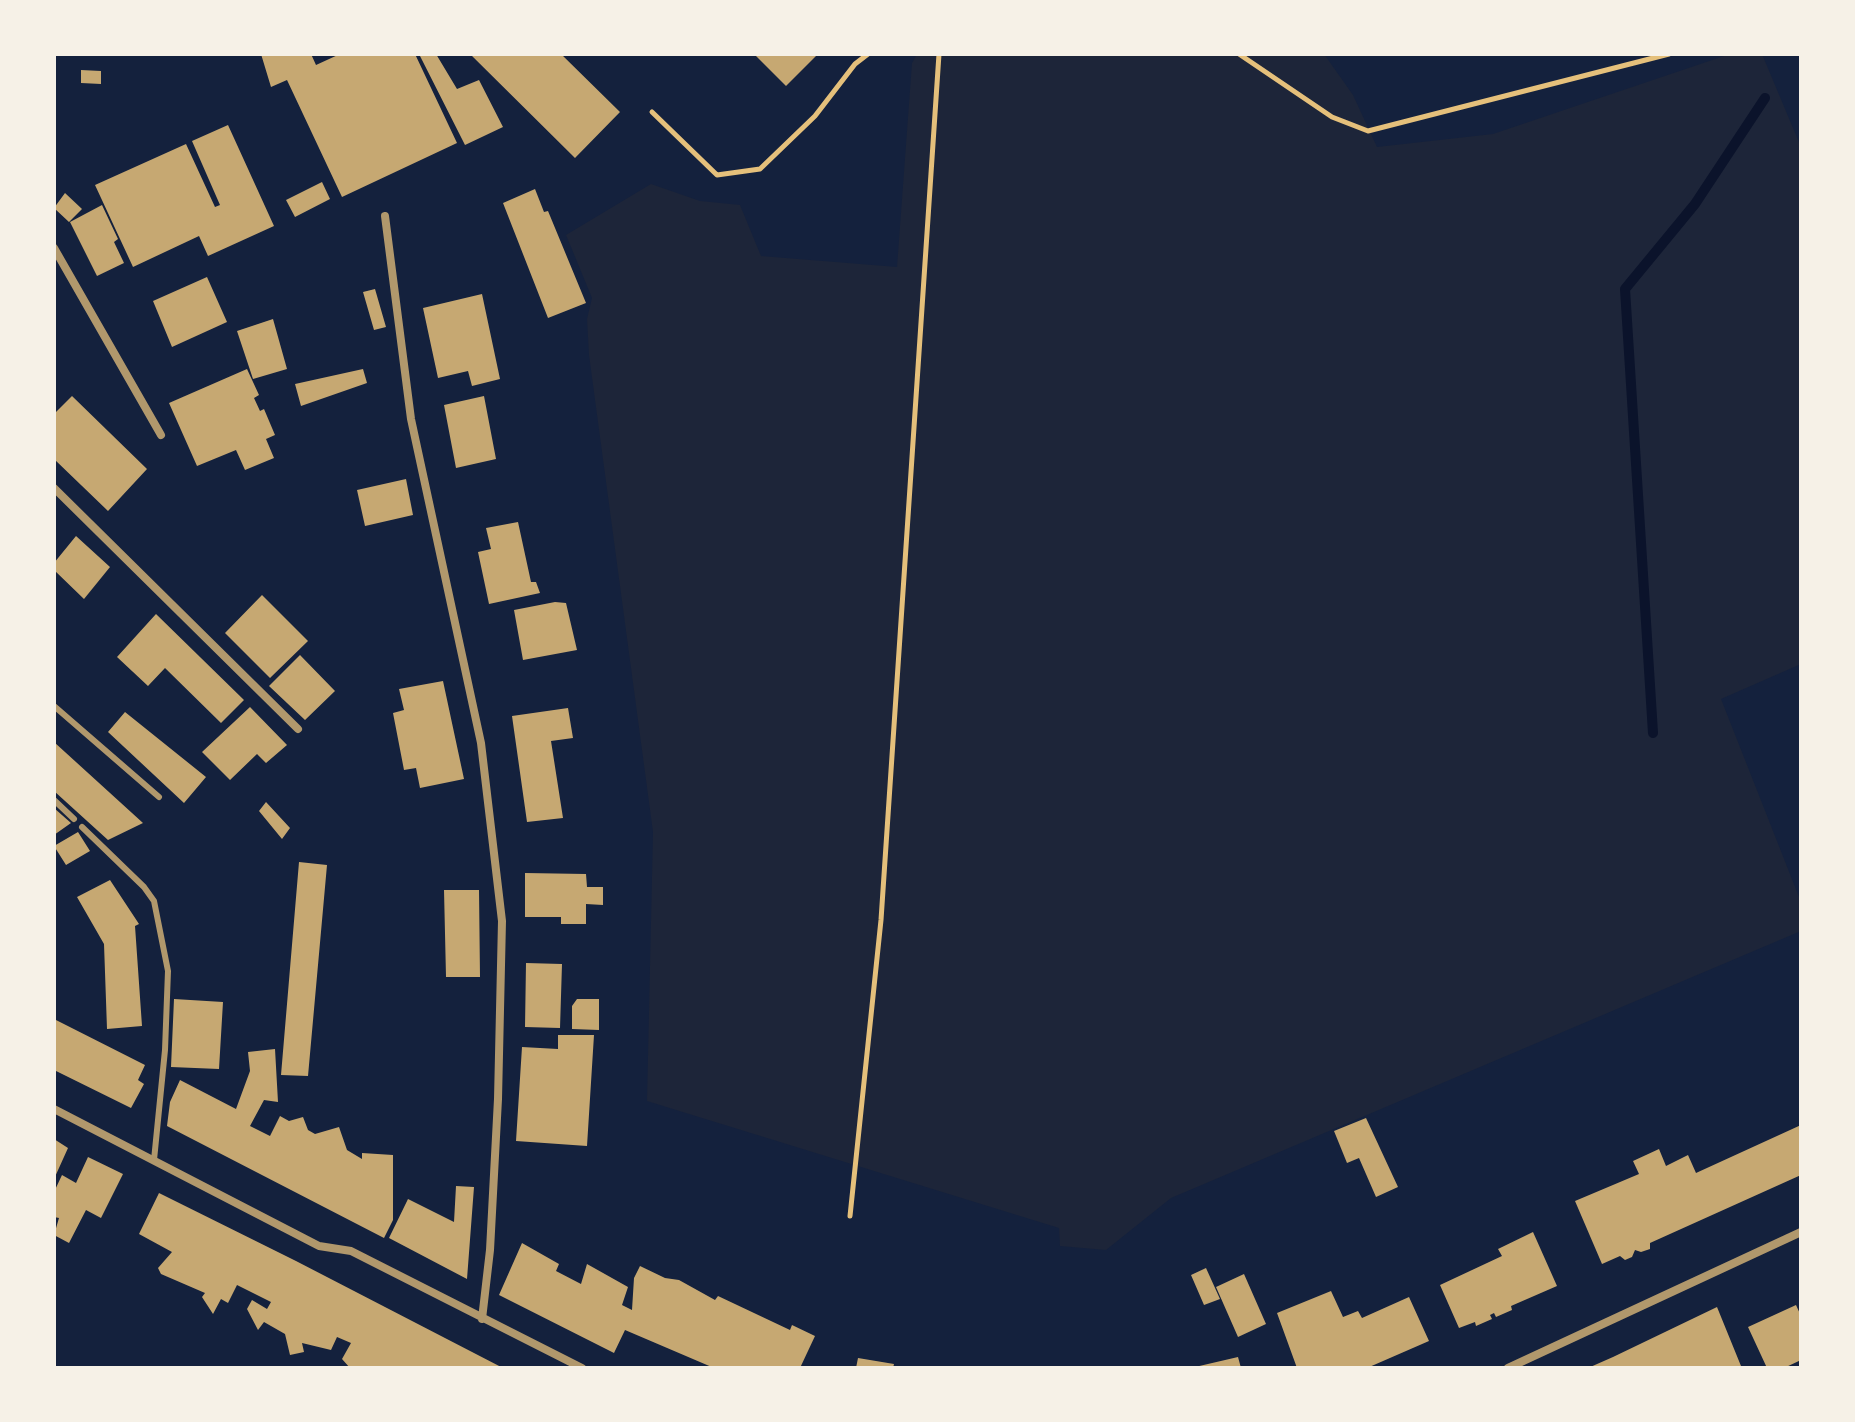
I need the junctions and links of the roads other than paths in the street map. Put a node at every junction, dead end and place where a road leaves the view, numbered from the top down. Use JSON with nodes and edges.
{"nodes":[{"id":1,"x":385,"y":216,"type":"dead end"},
{"id":2,"x":54,"y":248,"type":"edge"},
{"id":3,"x":161,"y":435,"type":"dead end"},
{"id":4,"x":54,"y":488,"type":"edge"},
{"id":5,"x":54,"y":706,"type":"edge"},
{"id":6,"x":298,"y":729,"type":"dead end"},
{"id":7,"x":159,"y":797,"type":"dead end"},
{"id":8,"x":54,"y":800,"type":"edge"},
{"id":9,"x":74,"y":819,"type":"dead end"},
{"id":10,"x":82,"y":827,"type":"dead end"},
{"id":11,"x":54,"y":1109,"type":"edge"},
{"id":12,"x":154,"y":1160,"type":"junction"},
{"id":13,"x":1801,"y":1232,"type":"edge"},
{"id":14,"x":482,"y":1319,"type":"junction"},
{"id":15,"x":582,"y":1368,"type":"edge"},
{"id":16,"x":1508,"y":1368,"type":"edge"}],
"edges":[{"from":1,"to":14,"type":"street"},
{"from":2,"to":3,"type":"street"},
{"from":4,"to":6,"type":"street"},
{"from":5,"to":7,"type":"lane"},
{"from":8,"to":9,"type":"lane"},
{"from":10,"to":12,"type":"lane"},
{"from":11,"to":12,"type":"street"},
{"from":12,"to":14,"type":"street"},
{"from":13,"to":16,"type":"street"},
{"from":14,"to":15,"type":"street"}]}
